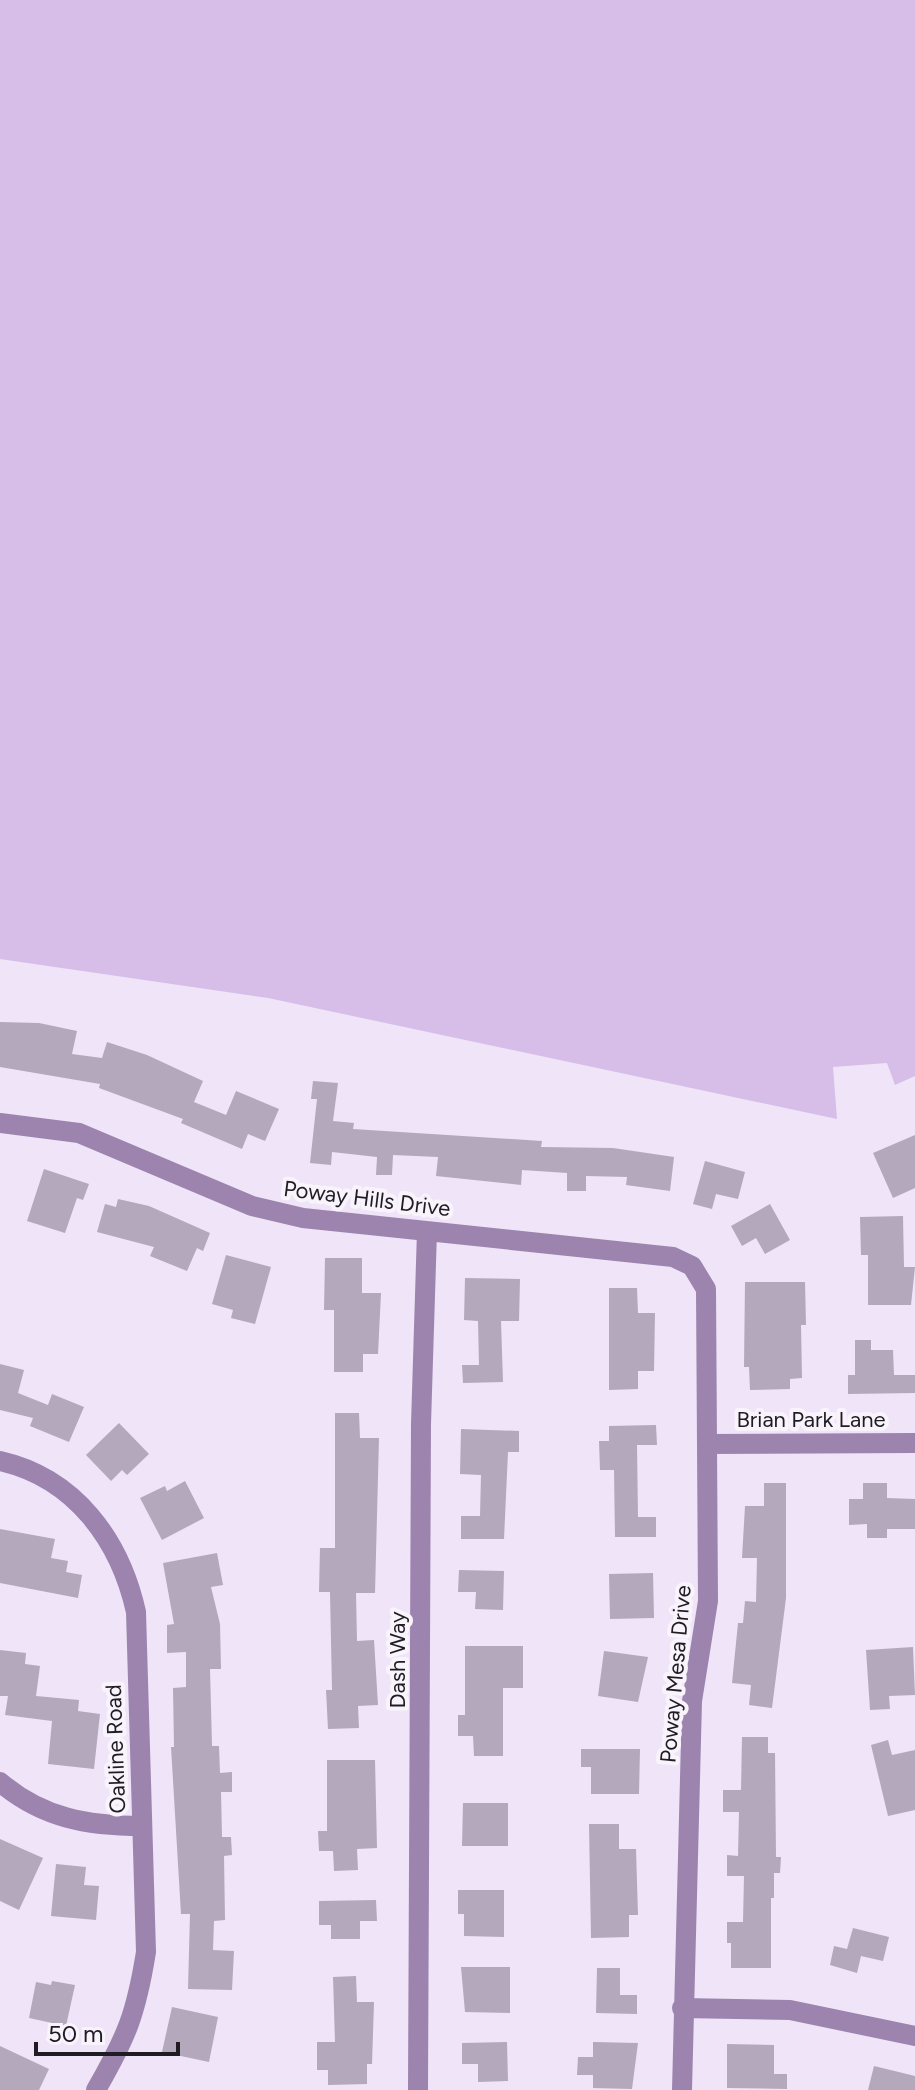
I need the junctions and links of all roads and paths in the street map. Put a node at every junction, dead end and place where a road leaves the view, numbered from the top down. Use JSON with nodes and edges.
{"nodes":[{"id":1,"x":0,"y":1123,"type":"edge"},
{"id":2,"x":427,"y":1231,"type":"junction"},
{"id":3,"x":692,"y":1266,"type":"joint"},
{"id":4,"x":915,"y":1443,"type":"edge"},
{"id":5,"x":708,"y":1444,"type":"junction"},
{"id":6,"x":0,"y":1461,"type":"edge"},
{"id":7,"x":0,"y":1782,"type":"edge"},
{"id":8,"x":142,"y":1826,"type":"junction"},
{"id":9,"x":682,"y":2008,"type":"junction"},
{"id":10,"x":915,"y":2036,"type":"edge"},
{"id":11,"x":96,"y":2090,"type":"edge"},
{"id":12,"x":418,"y":2090,"type":"edge"},
{"id":13,"x":682,"y":2090,"type":"edge"}],
"edges":[{"from":1,"to":2,"type":"street","name":"Poway Hills Drive"},
{"from":2,"to":3,"type":"street","name":"Poway Hills Drive"},
{"from":2,"to":12,"type":"street","name":"Dash Way"},
{"from":3,"to":5,"type":"street","name":"Poway Mesa Drive"},
{"from":4,"to":5,"type":"street","name":"Brian Park Lane"},
{"from":5,"to":9,"type":"street","name":"Poway Mesa Drive"},
{"from":6,"to":8,"type":"street","name":"Oakline Road"},
{"from":7,"to":8,"type":"street"},
{"from":8,"to":11,"type":"street","name":"Oakline Road"},
{"from":9,"to":10,"type":"street"},
{"from":9,"to":13,"type":"street","name":"Poway Mesa Drive"}]}
